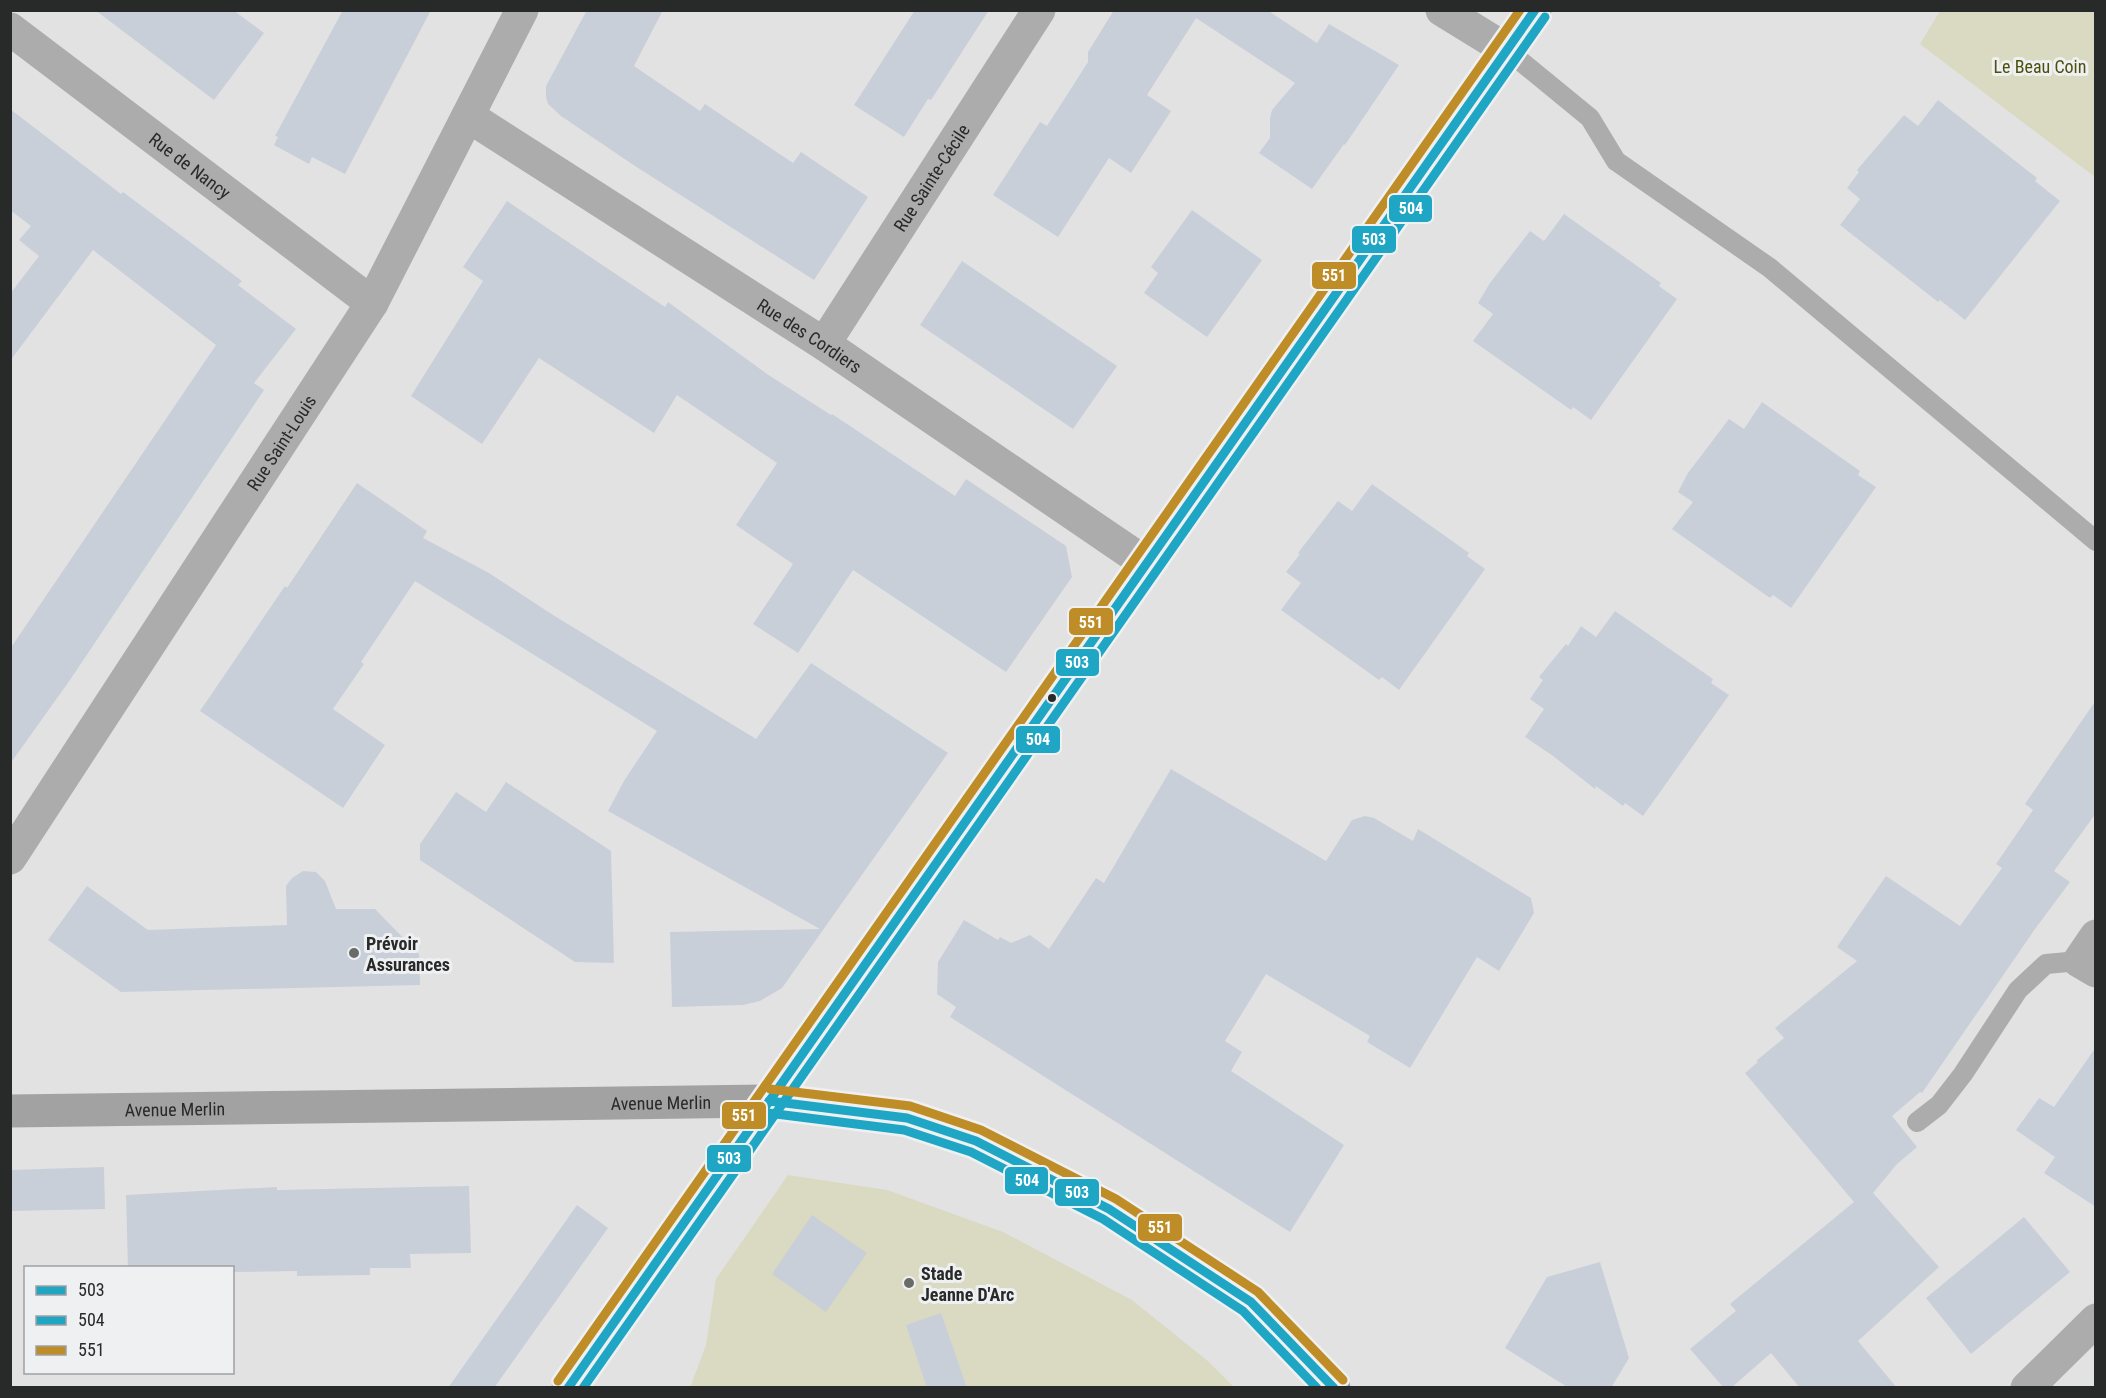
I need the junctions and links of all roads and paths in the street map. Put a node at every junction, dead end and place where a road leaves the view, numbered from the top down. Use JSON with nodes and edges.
{"nodes":[{"id":1,"x":522,"y":10,"type":"edge"},
{"id":2,"x":1039,"y":10,"type":"edge"},
{"id":3,"x":1442,"y":10,"type":"edge"},
{"id":4,"x":1535,"y":10,"type":"edge"},
{"id":5,"x":10,"y":29,"type":"edge"},
{"id":6,"x":1507,"y":50,"type":"junction"},
{"id":7,"x":468,"y":116,"type":"junction"},
{"id":8,"x":372,"y":303,"type":"junction"},
{"id":9,"x":824,"y":344,"type":"junction"},
{"id":10,"x":2096,"y":541,"type":"edge"},
{"id":11,"x":1147,"y":564,"type":"junction"},
{"id":12,"x":10,"y":858,"type":"edge"},
{"id":13,"x":2090,"y":956,"type":"edge"},
{"id":14,"x":769,"y":1101,"type":"junction"},
{"id":15,"x":10,"y":1111,"type":"edge"},
{"id":16,"x":1917,"y":1122,"type":"dead end"},
{"id":17,"x":2096,"y":1320,"type":"edge"},
{"id":18,"x":568,"y":1388,"type":"edge"},
{"id":19,"x":1334,"y":1388,"type":"edge"},
{"id":20,"x":2027,"y":1388,"type":"edge"}],
"edges":[{"from":1,"to":7,"type":"street","name":"Rue Saint-Louis"},
{"from":2,"to":9,"type":"street","name":"Rue Sainte-Cécile"},
{"from":3,"to":6,"type":"street"},
{"from":4,"to":6,"type":"main road"},
{"from":5,"to":8,"type":"street","name":"Rue de Nancy"},
{"from":6,"to":10,"type":"lane"},
{"from":6,"to":11,"type":"main road"},
{"from":7,"to":8,"type":"street","name":"Rue Saint-Louis"},
{"from":7,"to":9,"type":"street","name":"Rue des Cordiers"},
{"from":8,"to":12,"type":"street","name":"Rue Saint-Louis"},
{"from":9,"to":11,"type":"street","name":"Rue des Cordiers"},
{"from":11,"to":14,"type":"main road"},
{"from":13,"to":16,"type":"lane"},
{"from":14,"to":15,"type":"main road","name":"Avenue Merlin"},
{"from":14,"to":18,"type":"main road"},
{"from":14,"to":19,"type":"main road","name":"Avenue Merlin"},
{"from":17,"to":20,"type":"street"}]}
